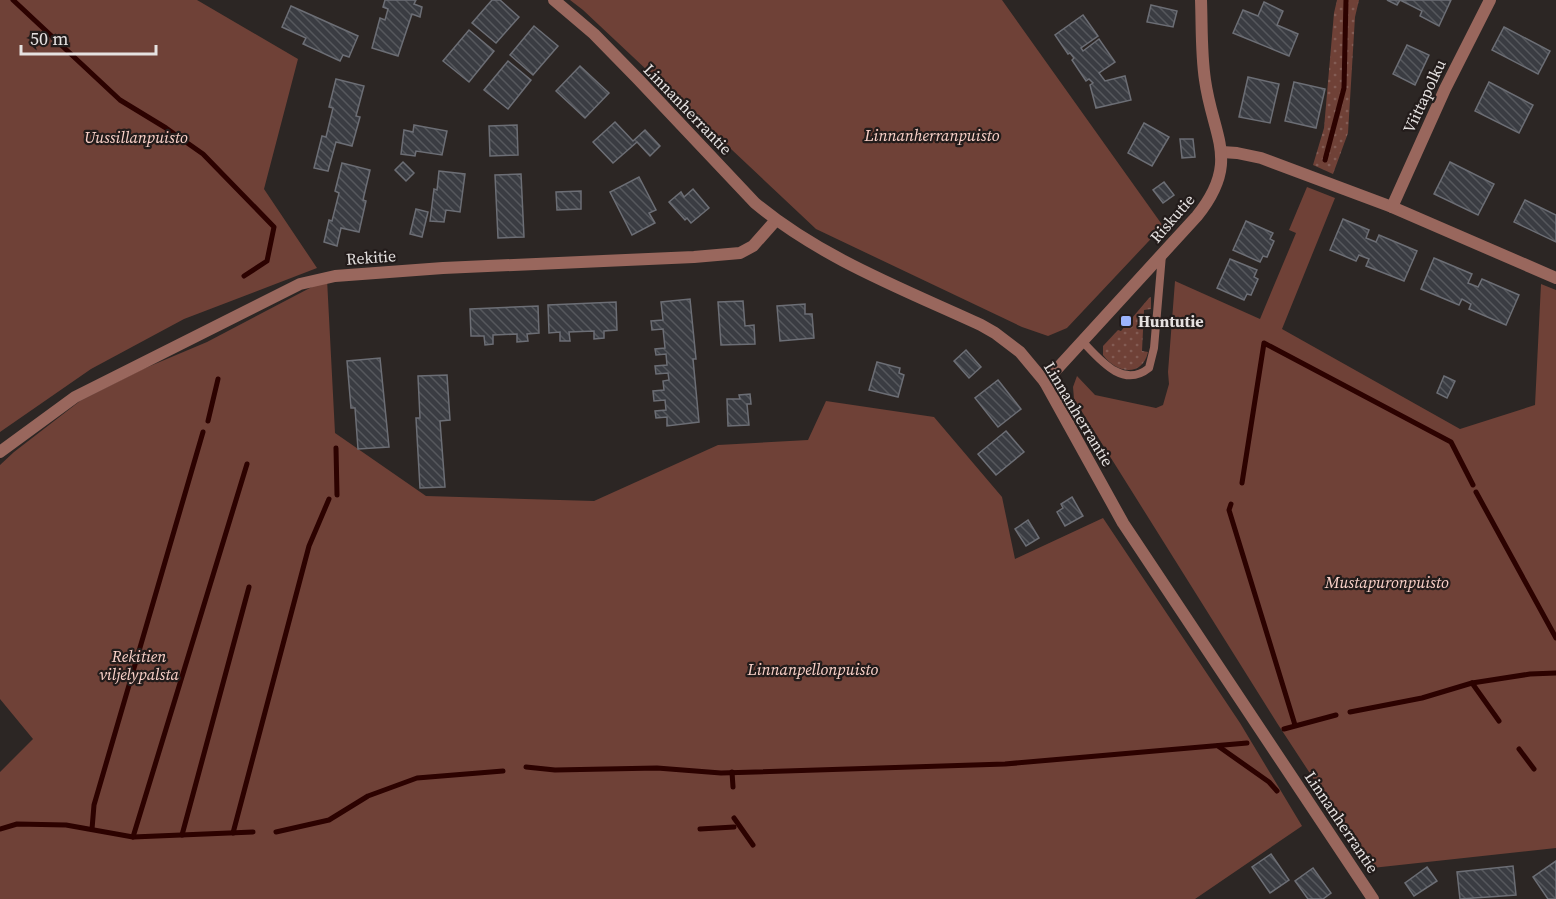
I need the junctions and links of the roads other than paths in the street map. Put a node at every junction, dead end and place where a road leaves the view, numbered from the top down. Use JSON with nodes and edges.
{"nodes":[{"id":1,"x":554,"y":0,"type":"edge"},
{"id":2,"x":1202,"y":0,"type":"edge"},
{"id":3,"x":1490,"y":0,"type":"edge"},
{"id":4,"x":1222,"y":152,"type":"junction"},
{"id":5,"x":1392,"y":207,"type":"junction"},
{"id":6,"x":776,"y":220,"type":"junction"},
{"id":7,"x":1162,"y":254,"type":"junction"},
{"id":8,"x":1556,"y":278,"type":"edge"},
{"id":9,"x":1083,"y":342,"type":"junction"},
{"id":10,"x":1045,"y":382,"type":"junction"},
{"id":11,"x":0,"y":453,"type":"edge"},
{"id":12,"x":1373,"y":899,"type":"edge"}],
"edges":[{"from":1,"to":6,"type":"street","name":"Linnanherrantie"},
{"from":2,"to":4,"type":"street","name":"Riskutie"},
{"from":3,"to":5,"type":"street","name":"Viittapolku"},
{"from":4,"to":5,"type":"street"},
{"from":4,"to":7,"type":"street","name":"Riskutie"},
{"from":5,"to":8,"type":"street"},
{"from":6,"to":10,"type":"street","name":"Linnanherrantie"},
{"from":6,"to":11,"type":"street","name":"Rekitie"},
{"from":7,"to":9,"type":"street","name":"Riskutie"},
{"from":7,"to":9,"type":"lane"},
{"from":9,"to":10,"type":"street","name":"Riskutie"},
{"from":10,"to":12,"type":"street","name":"Linnanherrantie"}]}
